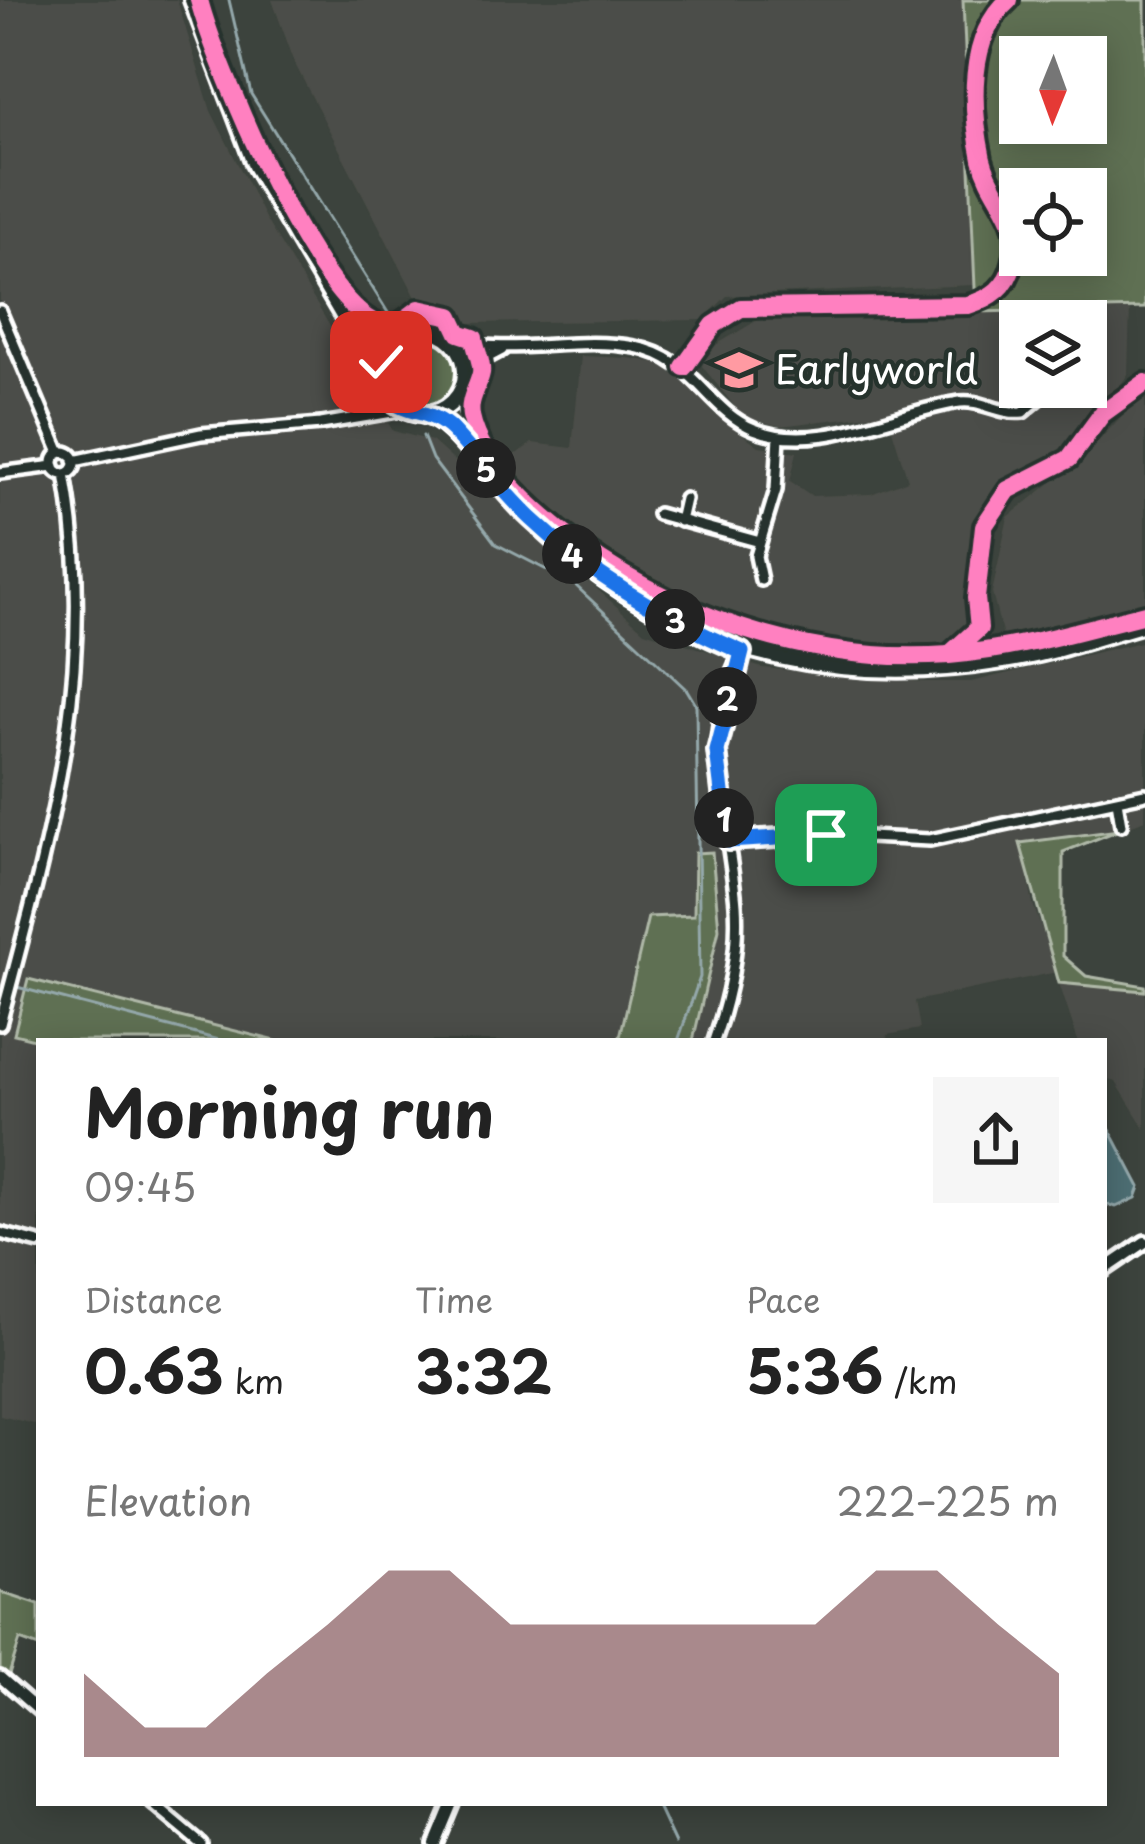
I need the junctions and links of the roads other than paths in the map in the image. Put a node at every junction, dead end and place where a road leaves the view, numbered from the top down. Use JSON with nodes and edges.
{"nodes":[{"id":1,"x":192,"y":0,"type":"edge"},
{"id":2,"x":1009,"y":0,"type":"edge"},
{"id":3,"x":0,"y":311,"type":"edge"},
{"id":4,"x":352,"y":324,"type":"junction"},
{"id":5,"x":402,"y":334,"type":"junction"},
{"id":6,"x":453,"y":341,"type":"junction"},
{"id":7,"x":507,"y":348,"type":"junction"},
{"id":8,"x":685,"y":367,"type":"junction"},
{"id":9,"x":466,"y":369,"type":"junction"},
{"id":10,"x":382,"y":384,"type":"junction"},
{"id":11,"x":461,"y":390,"type":"junction"},
{"id":12,"x":999,"y":407,"type":"edge"},
{"id":13,"x":404,"y":410,"type":"junction"},
{"id":14,"x":431,"y":414,"type":"junction"},
{"id":15,"x":355,"y":416,"type":"junction"},
{"id":16,"x":779,"y":436,"type":"junction"},
{"id":17,"x":60,"y":453,"type":"junction"},
{"id":18,"x":74,"y":460,"type":"junction"},
{"id":19,"x":53,"y":466,"type":"junction"},
{"id":20,"x":0,"y":473,"type":"edge"},
{"id":21,"x":65,"y":474,"type":"junction"},
{"id":22,"x":491,"y":474,"type":"junction"},
{"id":23,"x":685,"y":499,"type":"dead end"},
{"id":24,"x":658,"y":514,"type":"dead end"},
{"id":25,"x":680,"y":521,"type":"junction"},
{"id":26,"x":760,"y":542,"type":"junction"},
{"id":27,"x":761,"y":580,"type":"dead end"},
{"id":28,"x":1145,"y":624,"type":"edge"},
{"id":29,"x":744,"y":645,"type":"junction"},
{"id":30,"x":1145,"y":794,"type":"edge"},
{"id":31,"x":1117,"y":801,"type":"junction"},
{"id":32,"x":1121,"y":825,"type":"dead end"},
{"id":33,"x":728,"y":841,"type":"junction"},
{"id":34,"x":0,"y":1024,"type":"edge"},
{"id":35,"x":715,"y":1038,"type":"edge"},
{"id":36,"x":0,"y":1233,"type":"edge"},
{"id":37,"x":36,"y":1242,"type":"edge"},
{"id":38,"x":1145,"y":1242,"type":"edge"},
{"id":39,"x":1107,"y":1268,"type":"edge"},
{"id":40,"x":0,"y":1677,"type":"edge"},
{"id":41,"x":36,"y":1708,"type":"edge"},
{"id":42,"x":156,"y":1806,"type":"edge"},
{"id":43,"x":451,"y":1806,"type":"edge"},
{"id":44,"x":201,"y":1844,"type":"edge"},
{"id":45,"x":435,"y":1844,"type":"edge"}],
"edges":[{"from":1,"to":4,"type":"main road"},
{"from":2,"to":8,"type":"street"},
{"from":3,"to":17,"type":"street"},
{"from":4,"to":5,"type":"main road"},
{"from":4,"to":10,"type":"main road"},
{"from":5,"to":6,"type":"main road"},
{"from":5,"to":10,"type":"main road"},
{"from":6,"to":7,"type":"street"},
{"from":6,"to":9,"type":"main road"},
{"from":7,"to":8,"type":"street"},
{"from":7,"to":9,"type":"street"},
{"from":8,"to":16,"type":"street"},
{"from":9,"to":11,"type":"main road"},
{"from":10,"to":13,"type":"main road"},
{"from":10,"to":15,"type":"street"},
{"from":11,"to":14,"type":"main road"},
{"from":11,"to":22,"type":"main road"},
{"from":12,"to":16,"type":"street"},
{"from":13,"to":14,"type":"main road"},
{"from":13,"to":15,"type":"street"},
{"from":14,"to":22,"type":"main road"},
{"from":15,"to":18,"type":"street"},
{"from":16,"to":26,"type":"street"},
{"from":17,"to":18,"type":"street"},
{"from":17,"to":19,"type":"street"},
{"from":18,"to":21,"type":"street"},
{"from":19,"to":20,"type":"street"},
{"from":19,"to":21,"type":"street"},
{"from":21,"to":34,"type":"street"},
{"from":22,"to":29,"type":"main road"},
{"from":23,"to":25,"type":"street"},
{"from":24,"to":25,"type":"street"},
{"from":25,"to":26,"type":"street"},
{"from":26,"to":27,"type":"street"},
{"from":28,"to":29,"type":"main road"},
{"from":29,"to":33,"type":"street"},
{"from":30,"to":31,"type":"street"},
{"from":31,"to":32,"type":"street"},
{"from":31,"to":33,"type":"street"},
{"from":33,"to":35,"type":"street"},
{"from":36,"to":37,"type":"street"},
{"from":38,"to":39,"type":"street"},
{"from":40,"to":41,"type":"street"},
{"from":42,"to":44,"type":"street"},
{"from":43,"to":45,"type":"street"}]}
